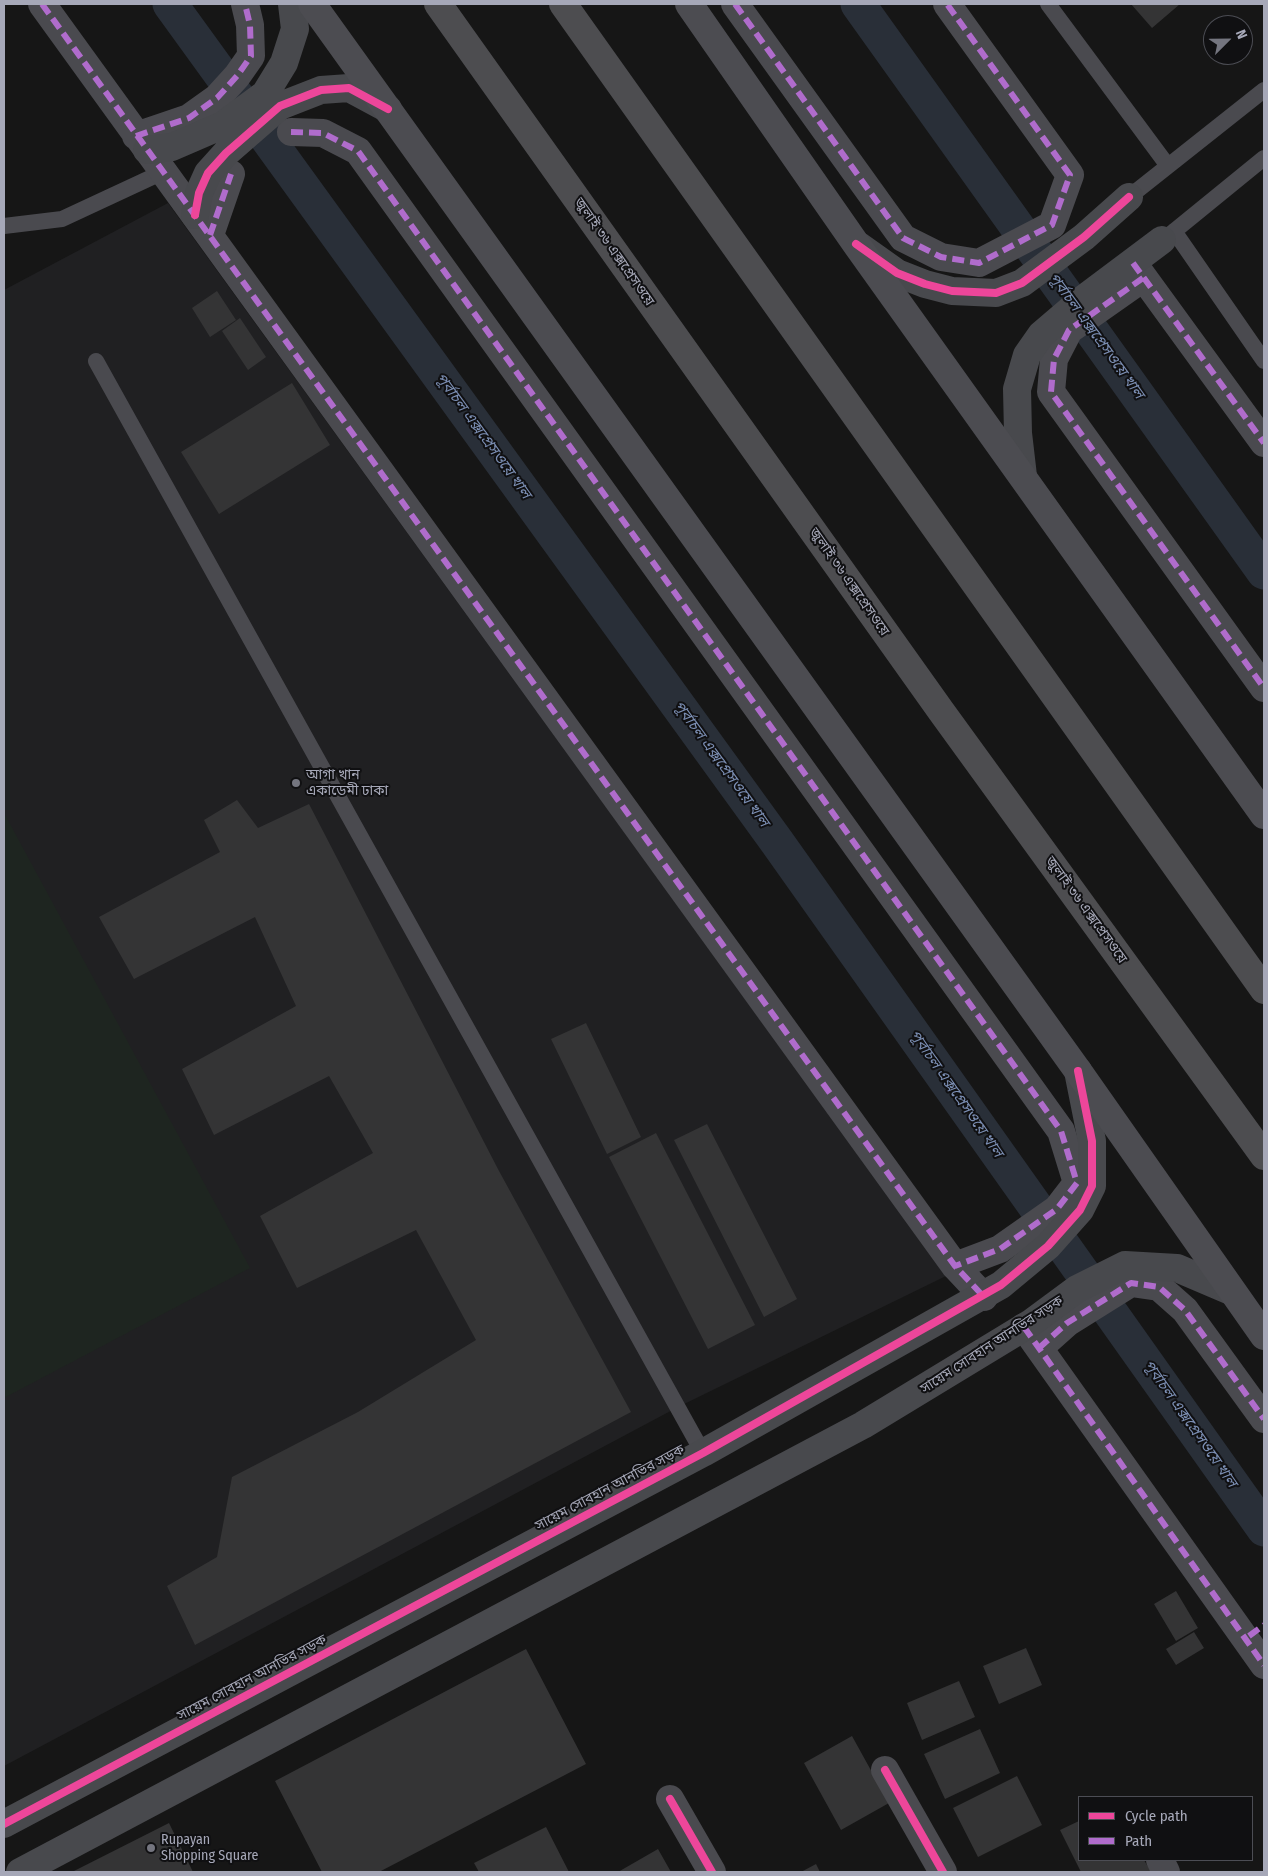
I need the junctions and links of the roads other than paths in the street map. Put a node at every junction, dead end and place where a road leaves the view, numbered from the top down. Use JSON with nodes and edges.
{"nodes":[{"id":1,"x":42,"y":4,"type":"edge"},
{"id":2,"x":245,"y":4,"type":"edge"},
{"id":3,"x":312,"y":4,"type":"edge"},
{"id":4,"x":438,"y":4,"type":"edge"},
{"id":5,"x":563,"y":4,"type":"edge"},
{"id":6,"x":690,"y":4,"type":"edge"},
{"id":7,"x":735,"y":4,"type":"edge"},
{"id":8,"x":947,"y":4,"type":"edge"},
{"id":9,"x":1048,"y":4,"type":"edge"},
{"id":10,"x":294,"y":16,"type":"edge"},
{"id":11,"x":1264,"y":90,"type":"edge"},
{"id":12,"x":388,"y":109,"type":"junction"},
{"id":13,"x":291,"y":132,"type":"dead end"},
{"id":14,"x":152,"y":144,"type":"junction"},
{"id":15,"x":1264,"y":158,"type":"edge"},
{"id":16,"x":1168,"y":166,"type":"junction"},
{"id":17,"x":163,"y":172,"type":"junction"},
{"id":18,"x":231,"y":174,"type":"dead end"},
{"id":19,"x":1129,"y":198,"type":"joint"},
{"id":20,"x":201,"y":214,"type":"junction"},
{"id":21,"x":4,"y":226,"type":"edge"},
{"id":22,"x":1168,"y":236,"type":"junction"},
{"id":23,"x":856,"y":244,"type":"junction"},
{"id":24,"x":1138,"y":270,"type":"junction"},
{"id":25,"x":96,"y":361,"type":"dead end"},
{"id":26,"x":1264,"y":361,"type":"edge"},
{"id":27,"x":1264,"y":443,"type":"edge"},
{"id":28,"x":1023,"y":476,"type":"junction"},
{"id":29,"x":1264,"y":688,"type":"edge"},
{"id":30,"x":1264,"y":815,"type":"edge"},
{"id":31,"x":1264,"y":990,"type":"edge"},
{"id":32,"x":1078,"y":1071,"type":"junction"},
{"id":33,"x":1264,"y":1156,"type":"edge"},
{"id":34,"x":955,"y":1266,"type":"junction"},
{"id":35,"x":1128,"y":1274,"type":"junction"},
{"id":36,"x":993,"y":1291,"type":"junction"},
{"id":37,"x":1231,"y":1291,"type":"junction"},
{"id":38,"x":1031,"y":1333,"type":"junction"},
{"id":39,"x":1264,"y":1336,"type":"edge"},
{"id":40,"x":1264,"y":1420,"type":"edge"},
{"id":41,"x":704,"y":1453,"type":"junction"},
{"id":42,"x":1200,"y":1576,"type":"junction"},
{"id":43,"x":1259,"y":1639,"type":"edge"},
{"id":44,"x":1264,"y":1665,"type":"edge"},
{"id":45,"x":885,"y":1770,"type":"dead end"},
{"id":46,"x":670,"y":1799,"type":"dead end"},
{"id":47,"x":4,"y":1824,"type":"edge"},
{"id":48,"x":20,"y":1872,"type":"edge"},
{"id":49,"x":712,"y":1872,"type":"edge"},
{"id":50,"x":943,"y":1872,"type":"edge"}],
"edges":[{"from":1,"to":14,"type":"street"},
{"from":2,"to":14,"type":"street"},
{"from":3,"to":12,"type":"main road"},
{"from":4,"to":33,"type":"highway","name":"জুলাই ৩৬ এক্সপ্রেসওয়ে"},
{"from":5,"to":31,"type":"highway"},
{"from":6,"to":23,"type":"main road"},
{"from":7,"to":8,"type":"street"},
{"from":9,"to":16,"type":"lane"},
{"from":10,"to":14,"type":"street"},
{"from":11,"to":16,"type":"lane"},
{"from":12,"to":20,"type":"street"},
{"from":12,"to":32,"type":"main road"},
{"from":13,"to":34,"type":"street"},
{"from":14,"to":17,"type":"street"},
{"from":15,"to":22,"type":"lane"},
{"from":16,"to":19,"type":"lane"},
{"from":17,"to":20,"type":"street"},
{"from":17,"to":21,"type":"lane"},
{"from":18,"to":20,"type":"street"},
{"from":19,"to":23,"type":"street"},
{"from":20,"to":34,"type":"street"},
{"from":22,"to":24,"type":"street"},
{"from":22,"to":26,"type":"lane"},
{"from":23,"to":28,"type":"main road"},
{"from":24,"to":27,"type":"street"},
{"from":24,"to":28,"type":"street"},
{"from":24,"to":29,"type":"street"},
{"from":25,"to":41,"type":"lane"},
{"from":28,"to":30,"type":"main road"},
{"from":32,"to":36,"type":"street","name":"সায়েম সোবহান আনভির সড়ক"},
{"from":32,"to":37,"type":"main road"},
{"from":34,"to":36,"type":"street"},
{"from":35,"to":37,"type":"street","name":"সায়েম সোবহান আনভির সড়ক"},
{"from":35,"to":38,"type":"street"},
{"from":35,"to":38,"type":"street","name":"সায়েম সোবহান আনভির সড়ক"},
{"from":35,"to":40,"type":"street"},
{"from":36,"to":41,"type":"street","name":"সায়েম সোবহান আনভির সড়ক"},
{"from":37,"to":39,"type":"main road"},
{"from":38,"to":42,"type":"street"},
{"from":38,"to":48,"type":"street","name":"সায়েম সোবহান আনভির সড়ক"},
{"from":41,"to":47,"type":"street","name":"সায়েম সোবহান আনভির সড়ক"},
{"from":42,"to":43,"type":"street"},
{"from":42,"to":44,"type":"street"},
{"from":45,"to":50,"type":"street"},
{"from":46,"to":49,"type":"street"}]}
